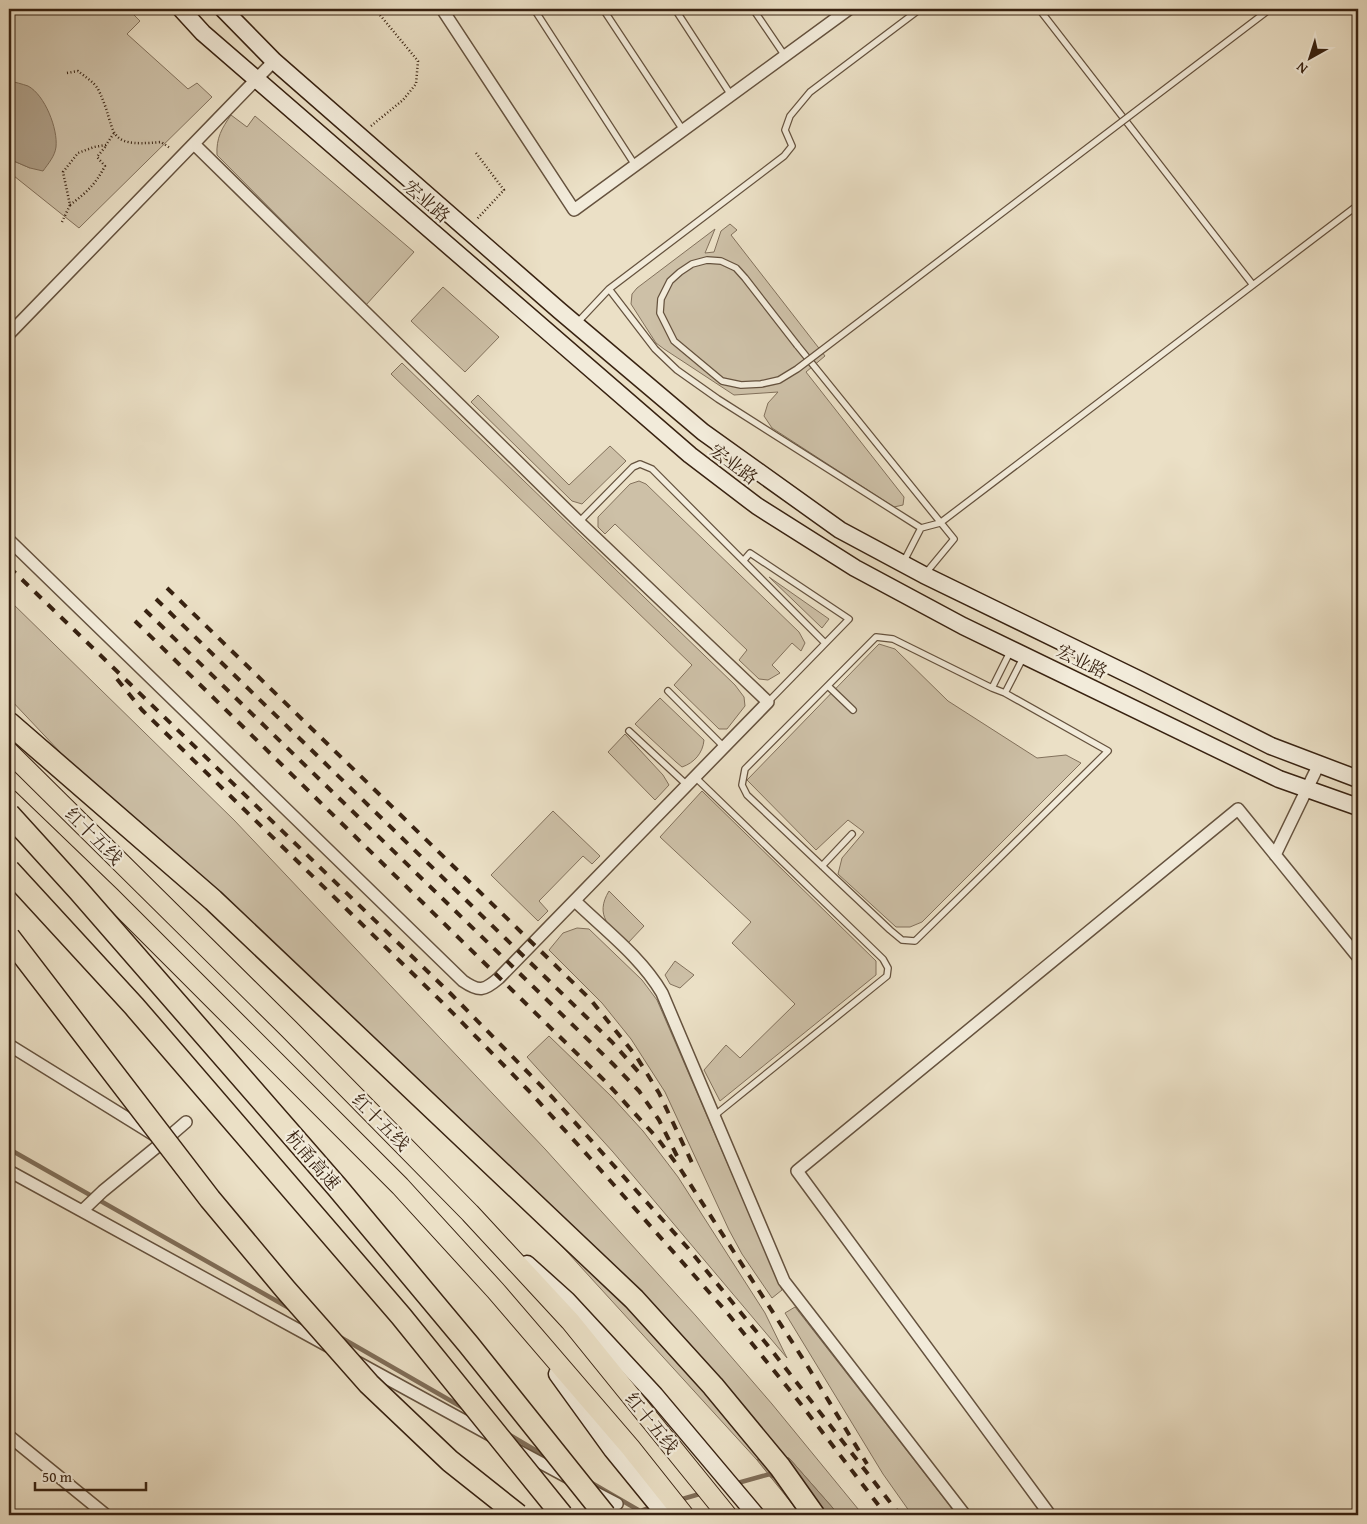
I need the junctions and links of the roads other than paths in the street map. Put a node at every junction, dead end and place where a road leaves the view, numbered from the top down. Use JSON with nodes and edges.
{"nodes":[{"id":1,"x":181,"y":9,"type":"edge"},
{"id":2,"x":223,"y":9,"type":"edge"},
{"id":3,"x":442,"y":9,"type":"edge"},
{"id":4,"x":534,"y":9,"type":"edge"},
{"id":5,"x":603,"y":9,"type":"edge"},
{"id":6,"x":675,"y":9,"type":"edge"},
{"id":7,"x":753,"y":9,"type":"edge"},
{"id":8,"x":849,"y":9,"type":"edge"},
{"id":9,"x":920,"y":9,"type":"edge"},
{"id":10,"x":1039,"y":9,"type":"edge"},
{"id":11,"x":1270,"y":9,"type":"edge"},
{"id":12,"x":835,"y":13,"type":"edge"},
{"id":13,"x":785,"y":56,"type":"junction"},
{"id":14,"x":274,"y":61,"type":"junction"},
{"id":15,"x":257,"y":80,"type":"junction"},
{"id":16,"x":731,"y":95,"type":"junction"},
{"id":17,"x":683,"y":130,"type":"junction"},
{"id":18,"x":194,"y":144,"type":"junction"},
{"id":19,"x":635,"y":165,"type":"junction"},
{"id":20,"x":1358,"y":205,"type":"edge"},
{"id":21,"x":1253,"y":284,"type":"junction"},
{"id":22,"x":609,"y":289,"type":"junction"},
{"id":23,"x":576,"y":324,"type":"junction"},
{"id":24,"x":9,"y":334,"type":"edge"},
{"id":25,"x":579,"y":522,"type":"junction"},
{"id":26,"x":940,"y":523,"type":"junction"},
{"id":27,"x":921,"y":528,"type":"junction"},
{"id":28,"x":9,"y":540,"type":"edge"},
{"id":29,"x":744,"y":560,"type":"junction"},
{"id":30,"x":903,"y":564,"type":"junction"},
{"id":31,"x":924,"y":575,"type":"junction"},
{"id":32,"x":825,"y":643,"type":"junction"},
{"id":33,"x":1018,"y":653,"type":"junction"},
{"id":34,"x":828,"y":686,"type":"junction"},
{"id":35,"x":992,"y":688,"type":"junction"},
{"id":36,"x":668,"y":690,"type":"dead end"},
{"id":37,"x":1006,"y":693,"type":"junction"},
{"id":38,"x":768,"y":702,"type":"junction"},
{"id":39,"x":853,"y":710,"type":"dead end"},
{"id":40,"x":9,"y":723,"type":"edge"},
{"id":41,"x":629,"y":731,"type":"dead end"},
{"id":42,"x":724,"y":747,"type":"junction"},
{"id":43,"x":9,"y":752,"type":"edge"},
{"id":44,"x":1319,"y":764,"type":"junction"},
{"id":45,"x":1358,"y":779,"type":"edge"},
{"id":46,"x":691,"y":781,"type":"junction"},
{"id":47,"x":1306,"y":789,"type":"junction"},
{"id":48,"x":9,"y":799,"type":"edge"},
{"id":49,"x":1358,"y":807,"type":"edge"},
{"id":50,"x":9,"y":814,"type":"edge"},
{"id":51,"x":852,"y":834,"type":"dead end"},
{"id":52,"x":1276,"y":855,"type":"junction"},
{"id":53,"x":822,"y":866,"type":"junction"},
{"id":54,"x":9,"y":870,"type":"edge"},
{"id":55,"x":575,"y":901,"type":"junction"},
{"id":56,"x":9,"y":937,"type":"edge"},
{"id":57,"x":1358,"y":957,"type":"edge"},
{"id":58,"x":9,"y":1045,"type":"edge"},
{"id":59,"x":714,"y":1116,"type":"junction"},
{"id":60,"x":186,"y":1122,"type":"dead end"},
{"id":61,"x":164,"y":1141,"type":"junction"},
{"id":62,"x":9,"y":1171,"type":"edge"},
{"id":63,"x":85,"y":1208,"type":"junction"},
{"id":64,"x":474,"y":1217,"type":"junction"},
{"id":65,"x":9,"y":1436,"type":"edge"},
{"id":66,"x":621,"y":1449,"type":"junction"},
{"id":67,"x":611,"y":1510,"type":"edge"},
{"id":68,"x":754,"y":1512,"type":"edge"},
{"id":69,"x":726,"y":1514,"type":"edge"},
{"id":70,"x":106,"y":1515,"type":"edge"},
{"id":71,"x":518,"y":1515,"type":"edge"},
{"id":72,"x":562,"y":1515,"type":"edge"},
{"id":73,"x":665,"y":1515,"type":"edge"},
{"id":74,"x":684,"y":1515,"type":"edge"},
{"id":75,"x":814,"y":1515,"type":"edge"},
{"id":76,"x":965,"y":1515,"type":"edge"},
{"id":77,"x":1050,"y":1515,"type":"edge"}],
"edges":[{"from":1,"to":15,"type":"street","name":"宏业路"},
{"from":2,"to":14,"type":"street","name":"宏业路"},
{"from":3,"to":19,"type":"street"},
{"from":4,"to":19,"type":"lane"},
{"from":5,"to":17,"type":"lane"},
{"from":6,"to":16,"type":"lane"},
{"from":7,"to":13,"type":"lane"},
{"from":8,"to":12,"type":"street"},
{"from":9,"to":22,"type":"lane"},
{"from":10,"to":21,"type":"lane"},
{"from":11,"to":26,"type":"lane","bridge":true},
{"from":12,"to":13,"type":"street"},
{"from":13,"to":16,"type":"street"},
{"from":14,"to":15,"type":"street"},
{"from":14,"to":23,"type":"street","name":"宏业路"},
{"from":15,"to":18,"type":"street"},
{"from":15,"to":33,"type":"street","name":"宏业路"},
{"from":16,"to":17,"type":"street"},
{"from":17,"to":19,"type":"street"},
{"from":18,"to":24,"type":"street"},
{"from":18,"to":25,"type":"street"},
{"from":20,"to":21,"type":"lane"},
{"from":21,"to":26,"type":"lane"},
{"from":22,"to":23,"type":"lane"},
{"from":22,"to":27,"type":"lane"},
{"from":23,"to":30,"type":"street","name":"宏业路"},
{"from":25,"to":29,"type":"lane"},
{"from":25,"to":38,"type":"street"},
{"from":26,"to":27,"type":"lane"},
{"from":26,"to":31,"type":"lane"},
{"from":27,"to":30,"type":"lane"},
{"from":28,"to":55,"type":"street"},
{"from":29,"to":32,"type":"lane"},
{"from":29,"to":32,"type":"lane"},
{"from":30,"to":31,"type":"street","name":"宏业路"},
{"from":31,"to":44,"type":"street","name":"宏业路"},
{"from":32,"to":38,"type":"lane"},
{"from":33,"to":35,"type":"lane"},
{"from":33,"to":37,"type":"lane"},
{"from":33,"to":47,"type":"street","name":"宏业路"},
{"from":34,"to":35,"type":"lane"},
{"from":34,"to":39,"type":"lane"},
{"from":34,"to":53,"type":"lane"},
{"from":35,"to":37,"type":"lane"},
{"from":36,"to":42,"type":"lane"},
{"from":37,"to":53,"type":"lane"},
{"from":38,"to":42,"type":"street"},
{"from":40,"to":75,"type":"highway"},
{"from":41,"to":46,"type":"lane"},
{"from":42,"to":46,"type":"street"},
{"from":43,"to":64,"type":"main road","name":"红十五线"},
{"from":44,"to":45,"type":"street","name":"宏业路"},
{"from":44,"to":47,"type":"street"},
{"from":46,"to":55,"type":"street"},
{"from":46,"to":59,"type":"lane"},
{"from":47,"to":49,"type":"street","name":"宏业路"},
{"from":47,"to":52,"type":"street"},
{"from":48,"to":66,"type":"main road","name":"红十五线"},
{"from":50,"to":67,"type":"highway","name":"杭甬高速","bridge":true},
{"from":51,"to":53,"type":"lane"},
{"from":52,"to":57,"type":"street"},
{"from":52,"to":77,"type":"street"},
{"from":54,"to":72,"type":"highway","name":"杭甬高速","bridge":true},
{"from":55,"to":59,"type":"street"},
{"from":56,"to":71,"type":"highway","bridge":true},
{"from":58,"to":61,"type":"street"},
{"from":59,"to":76,"type":"street"},
{"from":60,"to":61,"type":"street"},
{"from":61,"to":63,"type":"street"},
{"from":62,"to":63,"type":"street"},
{"from":63,"to":67,"type":"street"},
{"from":64,"to":68,"type":"street"},
{"from":64,"to":69,"type":"main road","name":"红十五线"},
{"from":65,"to":70,"type":"street"},
{"from":66,"to":73,"type":"street"},
{"from":66,"to":74,"type":"main road","name":"红十五线"}]}
